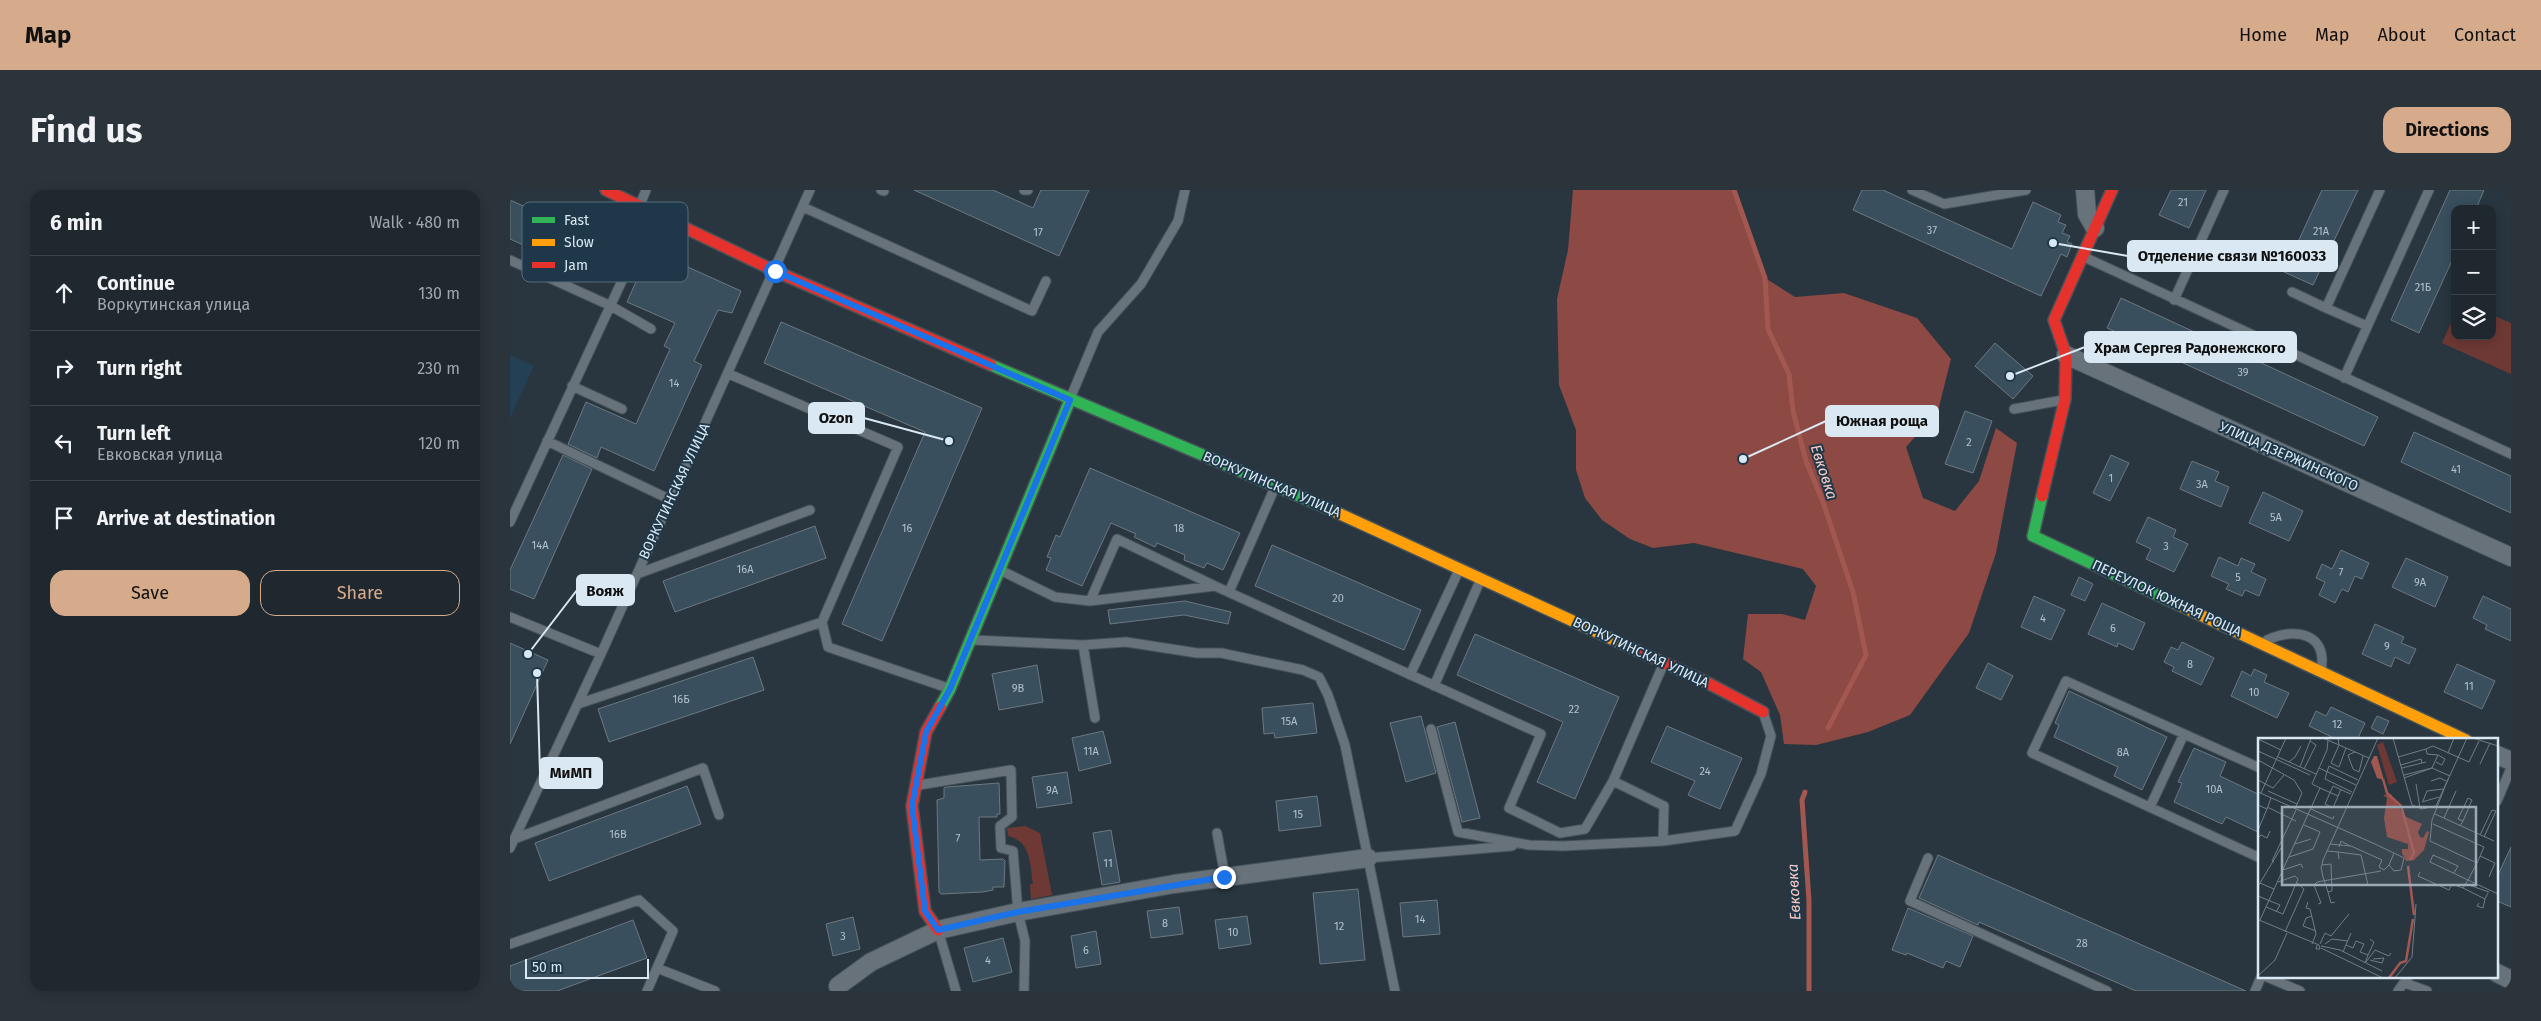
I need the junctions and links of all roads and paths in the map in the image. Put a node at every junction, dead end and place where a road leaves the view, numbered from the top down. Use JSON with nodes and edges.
{"nodes":[{"id":1,"x":606,"y":190,"type":"edge"},
{"id":2,"x":646,"y":190,"type":"edge"},
{"id":3,"x":810,"y":190,"type":"edge"},
{"id":4,"x":1024,"y":190,"type":"edge"},
{"id":5,"x":1028,"y":190,"type":"edge"},
{"id":6,"x":1184,"y":190,"type":"edge"},
{"id":7,"x":1912,"y":190,"type":"edge"},
{"id":8,"x":2026,"y":190,"type":"edge"},
{"id":9,"x":2085,"y":190,"type":"edge"},
{"id":10,"x":2112,"y":190,"type":"edge"},
{"id":11,"x":2224,"y":190,"type":"edge"},
{"id":12,"x":2380,"y":190,"type":"edge"},
{"id":13,"x":2429,"y":190,"type":"edge"},
{"id":14,"x":1926,"y":193,"type":"edge"},
{"id":15,"x":633,"y":202,"type":"edge"},
{"id":16,"x":641,"y":202,"type":"edge"},
{"id":17,"x":803,"y":206,"type":"junction"},
{"id":18,"x":2095,"y":228,"type":"junction"},
{"id":19,"x":688,"y":229,"type":"edge"},
{"id":20,"x":2082,"y":256,"type":"junction"},
{"id":21,"x":510,"y":260,"type":"edge"},
{"id":22,"x":522,"y":265,"type":"edge"},
{"id":23,"x":775,"y":271,"type":"junction"},
{"id":24,"x":1046,"y":281,"type":"dead end"},
{"id":25,"x":558,"y":282,"type":"edge"},
{"id":26,"x":622,"y":282,"type":"edge"},
{"id":27,"x":2292,"y":292,"type":"dead end"},
{"id":28,"x":2174,"y":300,"type":"junction"},
{"id":29,"x":611,"y":306,"type":"junction"},
{"id":30,"x":2326,"y":308,"type":"junction"},
{"id":31,"x":2367,"y":326,"type":"junction"},
{"id":32,"x":651,"y":329,"type":"dead end"},
{"id":33,"x":2066,"y":356,"type":"junction"},
{"id":34,"x":729,"y":374,"type":"junction"},
{"id":35,"x":2344,"y":378,"type":"junction"},
{"id":36,"x":572,"y":386,"type":"junction"},
{"id":37,"x":2065,"y":399,"type":"junction"},
{"id":38,"x":1070,"y":400,"type":"junction"},
{"id":39,"x":622,"y":409,"type":"dead end"},
{"id":40,"x":2014,"y":410,"type":"dead end"},
{"id":41,"x":547,"y":441,"type":"junction"},
{"id":42,"x":2511,"y":454,"type":"edge"},
{"id":43,"x":1277,"y":484,"type":"junction"},
{"id":44,"x":670,"y":499,"type":"junction"},
{"id":45,"x":810,"y":510,"type":"dead end"},
{"id":46,"x":510,"y":522,"type":"edge"},
{"id":47,"x":2511,"y":557,"type":"edge"},
{"id":48,"x":1460,"y":567,"type":"junction"},
{"id":49,"x":999,"y":570,"type":"junction"},
{"id":50,"x":637,"y":574,"type":"junction"},
{"id":51,"x":1482,"y":577,"type":"junction"},
{"id":52,"x":1215,"y":586,"type":"junction"},
{"id":53,"x":1229,"y":592,"type":"junction"},
{"id":54,"x":1090,"y":601,"type":"junction"},
{"id":55,"x":510,"y":617,"type":"edge"},
{"id":56,"x":822,"y":622,"type":"junction"},
{"id":57,"x":970,"y":640,"type":"junction"},
{"id":58,"x":2263,"y":644,"type":"junction"},
{"id":59,"x":1083,"y":645,"type":"junction"},
{"id":60,"x":601,"y":654,"type":"junction"},
{"id":61,"x":1664,"y":662,"type":"junction"},
{"id":62,"x":2321,"y":671,"type":"junction"},
{"id":63,"x":1410,"y":674,"type":"junction"},
{"id":64,"x":1434,"y":686,"type":"junction"},
{"id":65,"x":950,"y":689,"type":"junction"},
{"id":66,"x":578,"y":704,"type":"junction"},
{"id":67,"x":1763,"y":712,"type":"joint"},
{"id":68,"x":1095,"y":718,"type":"dead end"},
{"id":69,"x":1431,"y":729,"type":"dead end"},
{"id":70,"x":2184,"y":734,"type":"junction"},
{"id":71,"x":2462,"y":738,"type":"edge"},
{"id":72,"x":2498,"y":755,"type":"edge"},
{"id":73,"x":2511,"y":761,"type":"edge"},
{"id":74,"x":2258,"y":767,"type":"edge"},
{"id":75,"x":2511,"y":768,"type":"edge"},
{"id":76,"x":1613,"y":781,"type":"junction"},
{"id":77,"x":914,"y":786,"type":"junction"},
{"id":78,"x":2498,"y":799,"type":"edge"},
{"id":79,"x":2150,"y":807,"type":"junction"},
{"id":80,"x":719,"y":815,"type":"dead end"},
{"id":81,"x":1585,"y":829,"type":"junction"},
{"id":82,"x":1217,"y":832,"type":"dead end"},
{"id":83,"x":514,"y":839,"type":"junction"},
{"id":84,"x":1663,"y":841,"type":"junction"},
{"id":85,"x":1593,"y":844,"type":"junction"},
{"id":86,"x":1530,"y":845,"type":"junction"},
{"id":87,"x":510,"y":848,"type":"edge"},
{"id":88,"x":2258,"y":857,"type":"edge"},
{"id":89,"x":1368,"y":858,"type":"junction"},
{"id":90,"x":1928,"y":858,"type":"dead end"},
{"id":91,"x":1224,"y":877,"type":"junction"},
{"id":92,"x":1018,"y":912,"type":"junction"},
{"id":93,"x":938,"y":930,"type":"junction"},
{"id":94,"x":510,"y":944,"type":"edge"},
{"id":95,"x":657,"y":968,"type":"junction"},
{"id":96,"x":2498,"y":974,"type":"edge"},
{"id":97,"x":2261,"y":978,"type":"edge"},
{"id":98,"x":2269,"y":978,"type":"edge"},
{"id":99,"x":2407,"y":980,"type":"edge"},
{"id":100,"x":2511,"y":980,"type":"edge"},
{"id":101,"x":839,"y":989,"type":"edge"},
{"id":102,"x":647,"y":991,"type":"edge"},
{"id":103,"x":715,"y":991,"type":"edge"},
{"id":104,"x":956,"y":991,"type":"edge"},
{"id":105,"x":1024,"y":991,"type":"edge"},
{"id":106,"x":1395,"y":991,"type":"edge"},
{"id":107,"x":2107,"y":991,"type":"edge"},
{"id":108,"x":2255,"y":991,"type":"edge"},
{"id":109,"x":2300,"y":991,"type":"edge"},
{"id":110,"x":2398,"y":991,"type":"edge"},
{"id":111,"x":2427,"y":991,"type":"edge"}],
"edges":[{"from":1,"to":15,"type":"street","name":"ВОРКУТИНСКАЯ УЛИЦА"},
{"from":2,"to":16,"type":"lane"},
{"from":3,"to":17,"type":"lane"},
{"from":4,"to":5,"type":"lane"},
{"from":6,"to":38,"type":"lane"},
{"from":7,"to":14,"type":"lane"},
{"from":8,"to":14,"type":"lane"},
{"from":9,"to":18,"type":"street"},
{"from":10,"to":18,"type":"street","name":"ПЕРЕУЛОК ЮЖНАЯ РОЩА"},
{"from":11,"to":28,"type":"lane"},
{"from":12,"to":30,"type":"lane"},
{"from":13,"to":31,"type":"lane"},
{"from":17,"to":23,"type":"lane"},
{"from":17,"to":24,"type":"lane"},
{"from":18,"to":20,"type":"street","name":"ПЕРЕУЛОК ЮЖНАЯ РОЩА"},
{"from":19,"to":23,"type":"street","name":"ВОРКУТИНСКАЯ УЛИЦА"},
{"from":20,"to":28,"type":"lane"},
{"from":20,"to":33,"type":"street","name":"ПЕРЕУЛОК ЮЖНАЯ РОЩА"},
{"from":21,"to":22,"type":"lane"},
{"from":23,"to":34,"type":"lane","name":"ВОРКУТИНСКАЯ УЛИЦА"},
{"from":23,"to":38,"type":"street","name":"ВОРКУТИНСКАЯ УЛИЦА"},
{"from":25,"to":29,"type":"lane"},
{"from":26,"to":29,"type":"lane"},
{"from":27,"to":30,"type":"lane"},
{"from":28,"to":35,"type":"lane"},
{"from":29,"to":32,"type":"lane"},
{"from":29,"to":36,"type":"lane"},
{"from":30,"to":31,"type":"lane"},
{"from":31,"to":35,"type":"lane"},
{"from":33,"to":37,"type":"street","name":"ПЕРЕУЛОК ЮЖНАЯ РОЩА"},
{"from":33,"to":47,"type":"street","name":"УЛИЦА ДЗЕРЖИНСКОГО"},
{"from":34,"to":44,"type":"lane","name":"ВОРКУТИНСКАЯ УЛИЦА"},
{"from":34,"to":56,"type":"lane"},
{"from":35,"to":42,"type":"lane"},
{"from":36,"to":39,"type":"lane"},
{"from":36,"to":41,"type":"lane"},
{"from":37,"to":40,"type":"lane"},
{"from":37,"to":58,"type":"street","name":"ПЕРЕУЛОК ЮЖНАЯ РОЩА"},
{"from":38,"to":43,"type":"street","name":"ВОРКУТИНСКАЯ УЛИЦА"},
{"from":38,"to":49,"type":"street"},
{"from":41,"to":44,"type":"lane"},
{"from":41,"to":46,"type":"lane"},
{"from":43,"to":48,"type":"street","name":"ВОРКУТИНСКАЯ УЛИЦА"},
{"from":43,"to":53,"type":"lane"},
{"from":44,"to":50,"type":"lane","name":"ВОРКУТИНСКАЯ УЛИЦА"},
{"from":45,"to":50,"type":"lane"},
{"from":48,"to":51,"type":"street","name":"ВОРКУТИНСКАЯ УЛИЦА"},
{"from":48,"to":63,"type":"lane"},
{"from":49,"to":54,"type":"lane"},
{"from":49,"to":57,"type":"street"},
{"from":50,"to":60,"type":"lane","name":"ВОРКУТИНСКАЯ УЛИЦА"},
{"from":51,"to":61,"type":"street","name":"ВОРКУТИНСКАЯ УЛИЦА"},
{"from":51,"to":64,"type":"lane"},
{"from":52,"to":53,"type":"lane"},
{"from":52,"to":54,"type":"lane"},
{"from":52,"to":54,"type":"lane"},
{"from":53,"to":63,"type":"lane"},
{"from":55,"to":60,"type":"lane"},
{"from":56,"to":65,"type":"lane"},
{"from":56,"to":66,"type":"lane"},
{"from":57,"to":59,"type":"lane"},
{"from":57,"to":65,"type":"street"},
{"from":58,"to":62,"type":"street","name":"ПЕРЕУЛОК ЮЖНАЯ РОЩА"},
{"from":58,"to":62,"type":"lane"},
{"from":59,"to":68,"type":"lane"},
{"from":59,"to":89,"type":"lane"},
{"from":60,"to":66,"type":"lane","name":"ВОРКУТИНСКАЯ УЛИЦА"},
{"from":61,"to":67,"type":"street","name":"ВОРКУТИНСКАЯ УЛИЦА"},
{"from":61,"to":76,"type":"lane"},
{"from":62,"to":71,"type":"street","name":"ПЕРЕУЛОК ЮЖНАЯ РОЩА"},
{"from":63,"to":64,"type":"lane"},
{"from":64,"to":81,"type":"lane"},
{"from":65,"to":77,"type":"street"},
{"from":66,"to":83,"type":"lane","name":"ВОРКУТИНСКАЯ УЛИЦА"},
{"from":67,"to":84,"type":"lane"},
{"from":69,"to":86,"type":"lane"},
{"from":70,"to":74,"type":"lane"},
{"from":70,"to":79,"type":"lane"},
{"from":70,"to":79,"type":"lane"},
{"from":72,"to":73,"type":"street"},
{"from":75,"to":78,"type":"lane"},
{"from":76,"to":81,"type":"lane"},
{"from":76,"to":84,"type":"lane"},
{"from":77,"to":92,"type":"lane"},
{"from":77,"to":93,"type":"street"},
{"from":79,"to":88,"type":"lane"},
{"from":80,"to":83,"type":"lane"},
{"from":81,"to":85,"type":"lane"},
{"from":82,"to":91,"type":"lane"},
{"from":83,"to":87,"type":"lane","name":"ВОРКУТИНСКАЯ УЛИЦА"},
{"from":84,"to":85,"type":"lane"},
{"from":85,"to":86,"type":"lane"},
{"from":86,"to":89,"type":"lane"},
{"from":89,"to":91,"type":"street"},
{"from":89,"to":106,"type":"lane"},
{"from":90,"to":107,"type":"lane"},
{"from":91,"to":92,"type":"street"},
{"from":92,"to":93,"type":"street"},
{"from":92,"to":105,"type":"lane"},
{"from":93,"to":101,"type":"street"},
{"from":93,"to":104,"type":"lane"},
{"from":94,"to":95,"type":"lane"},
{"from":95,"to":102,"type":"lane"},
{"from":95,"to":103,"type":"lane"},
{"from":96,"to":100,"type":"street"},
{"from":97,"to":108,"type":"lane"},
{"from":98,"to":109,"type":"lane"},
{"from":99,"to":110,"type":"lane"},
{"from":99,"to":111,"type":"lane"}]}
